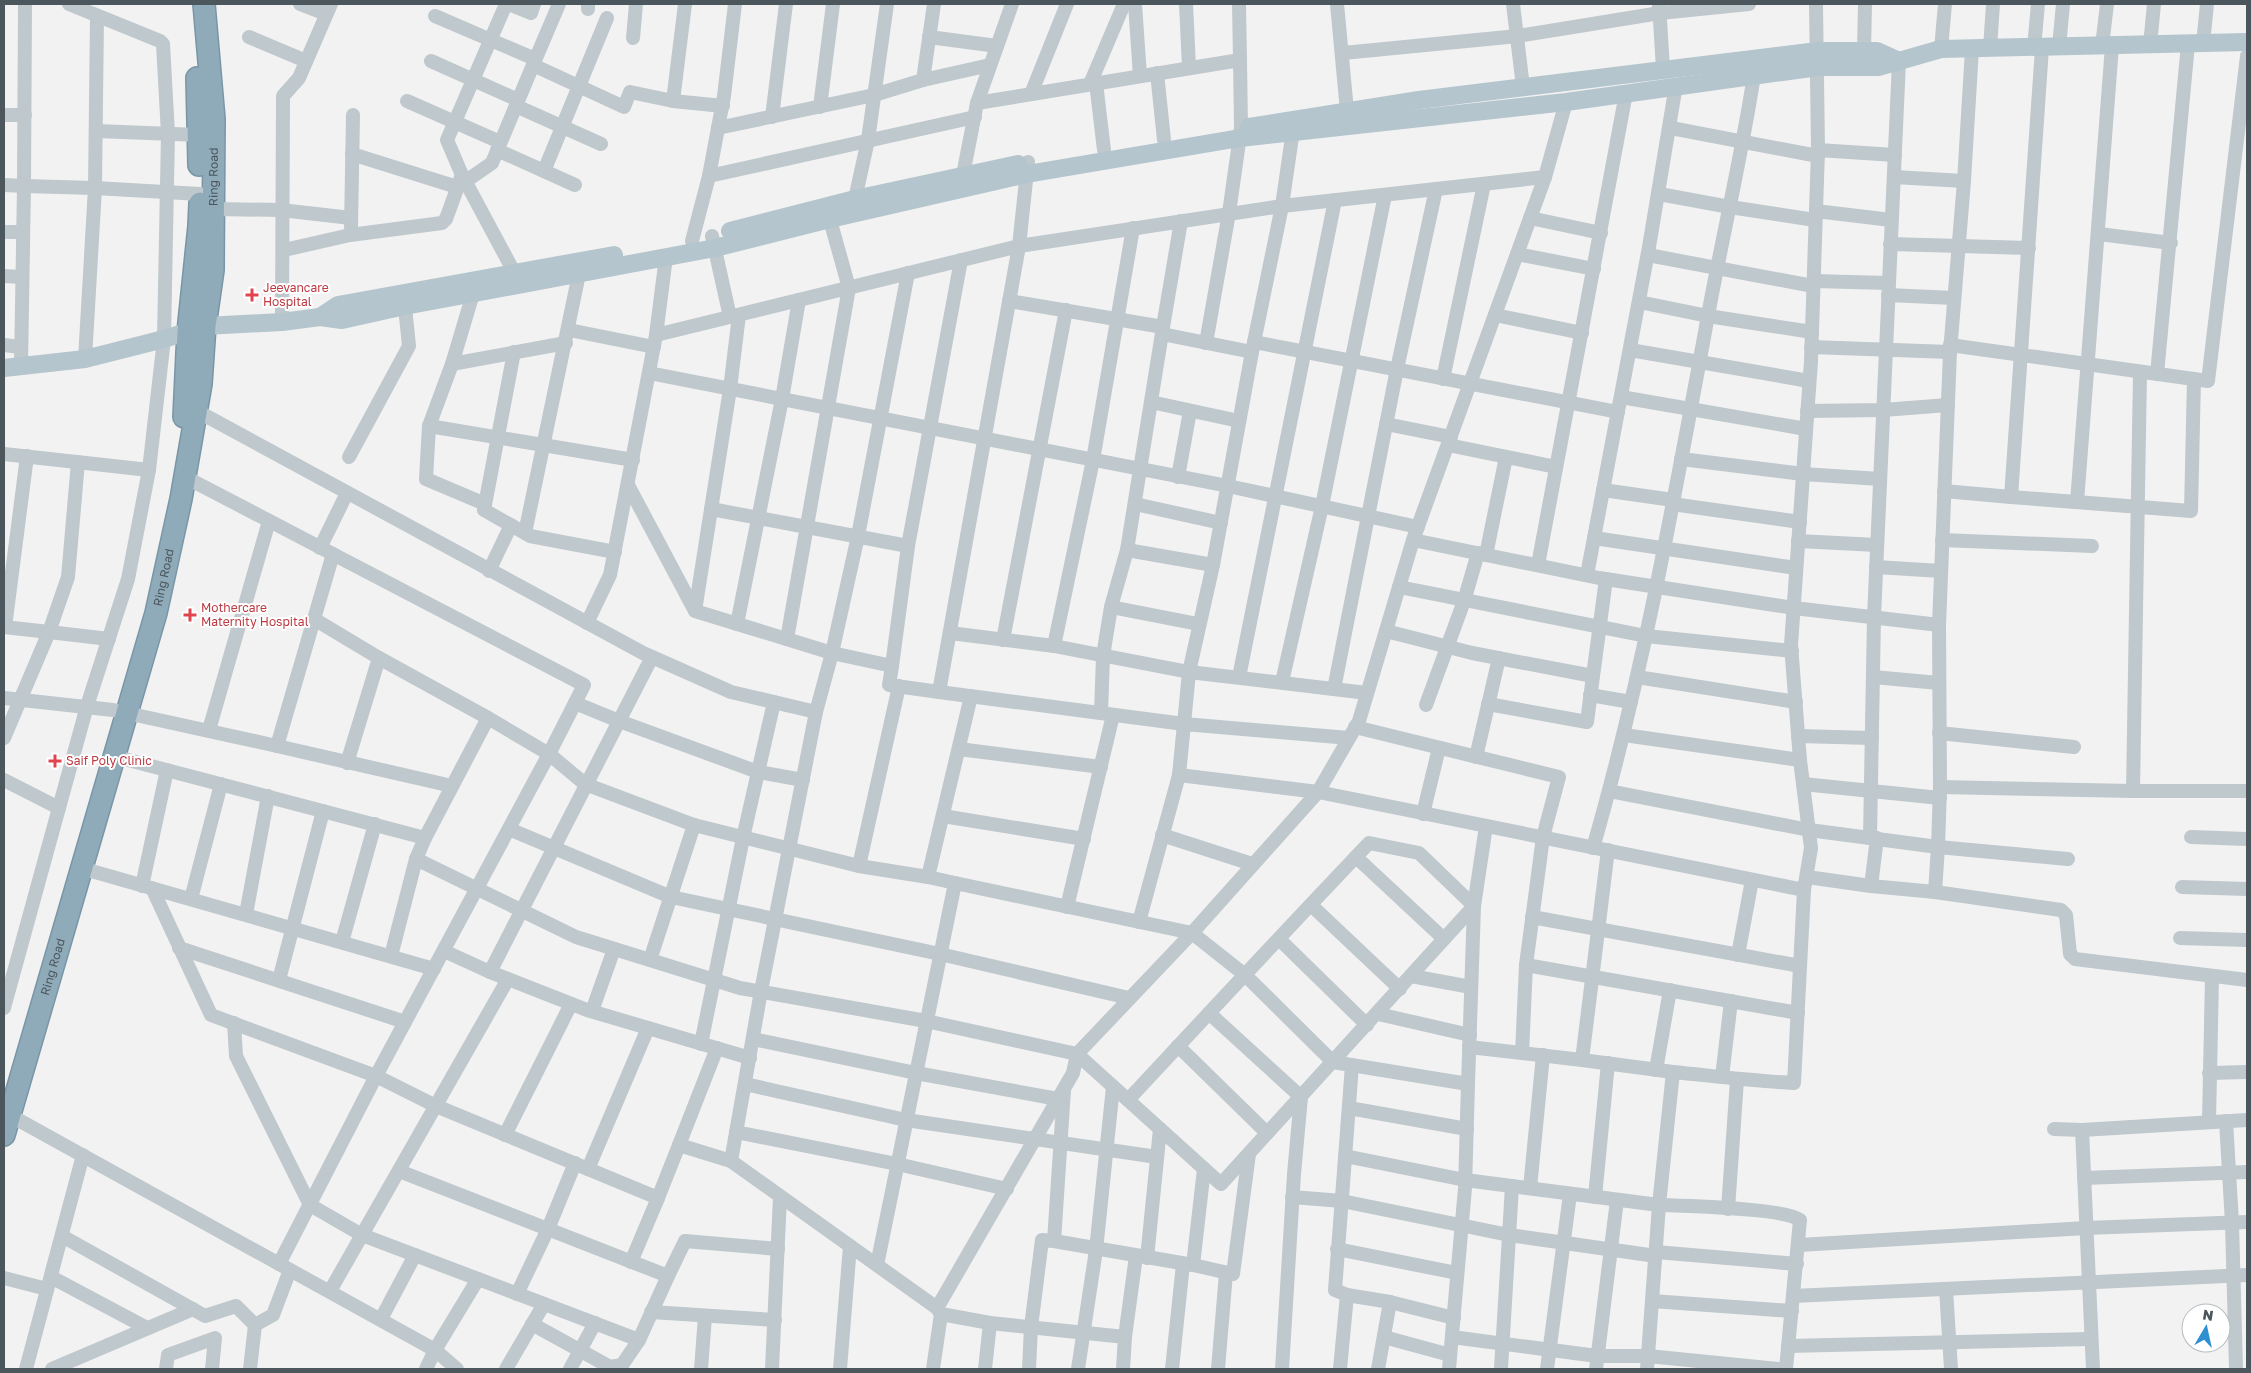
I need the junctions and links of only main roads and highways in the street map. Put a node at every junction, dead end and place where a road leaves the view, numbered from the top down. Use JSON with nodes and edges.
{"nodes":[{"id":1,"x":190,"y":4,"type":"edge"},
{"id":2,"x":204,"y":4,"type":"edge"},
{"id":3,"x":2247,"y":42,"type":"edge"},
{"id":4,"x":1818,"y":59,"type":"junction"},
{"id":5,"x":1898,"y":61,"type":"junction"},
{"id":6,"x":1294,"y":126,"type":"junction"},
{"id":7,"x":1240,"y":133,"type":"junction"},
{"id":8,"x":1027,"y":168,"type":"junction"},
{"id":9,"x":207,"y":202,"type":"junction"},
{"id":10,"x":828,"y":212,"type":"junction"},
{"id":11,"x":714,"y":242,"type":"junction"},
{"id":12,"x":475,"y":287,"type":"junction"},
{"id":13,"x":197,"y":329,"type":"junction"},
{"id":14,"x":12,"y":367,"type":"edge"},
{"id":15,"x":120,"y":711,"type":"junction"},
{"id":16,"x":4,"y":1093,"type":"edge"},
{"id":17,"x":6,"y":1120,"type":"edge"}],
"edges":[{"from":1,"to":9,"type":"highway","name":"Ring Road"},
{"from":2,"to":9,"type":"highway","name":"Ring Road"},
{"from":3,"to":5,"type":"main road"},
{"from":4,"to":5,"type":"main road"},
{"from":4,"to":5,"type":"main road"},
{"from":4,"to":6,"type":"main road"},
{"from":4,"to":6,"type":"main road"},
{"from":6,"to":7,"type":"main road"},
{"from":7,"to":8,"type":"main road"},
{"from":7,"to":8,"type":"main road"},
{"from":8,"to":10,"type":"main road"},
{"from":8,"to":10,"type":"main road"},
{"from":9,"to":13,"type":"highway","name":"Ring Road"},
{"from":10,"to":11,"type":"main road"},
{"from":11,"to":12,"type":"main road"},
{"from":11,"to":12,"type":"main road"},
{"from":12,"to":13,"type":"main road"},
{"from":13,"to":14,"type":"main road"},
{"from":13,"to":15,"type":"highway","name":"Ring Road"},
{"from":13,"to":15,"type":"highway","name":"Ring Road"},
{"from":15,"to":16,"type":"highway","name":"Ring Road"},
{"from":15,"to":17,"type":"highway","name":"Ring Road"}]}
